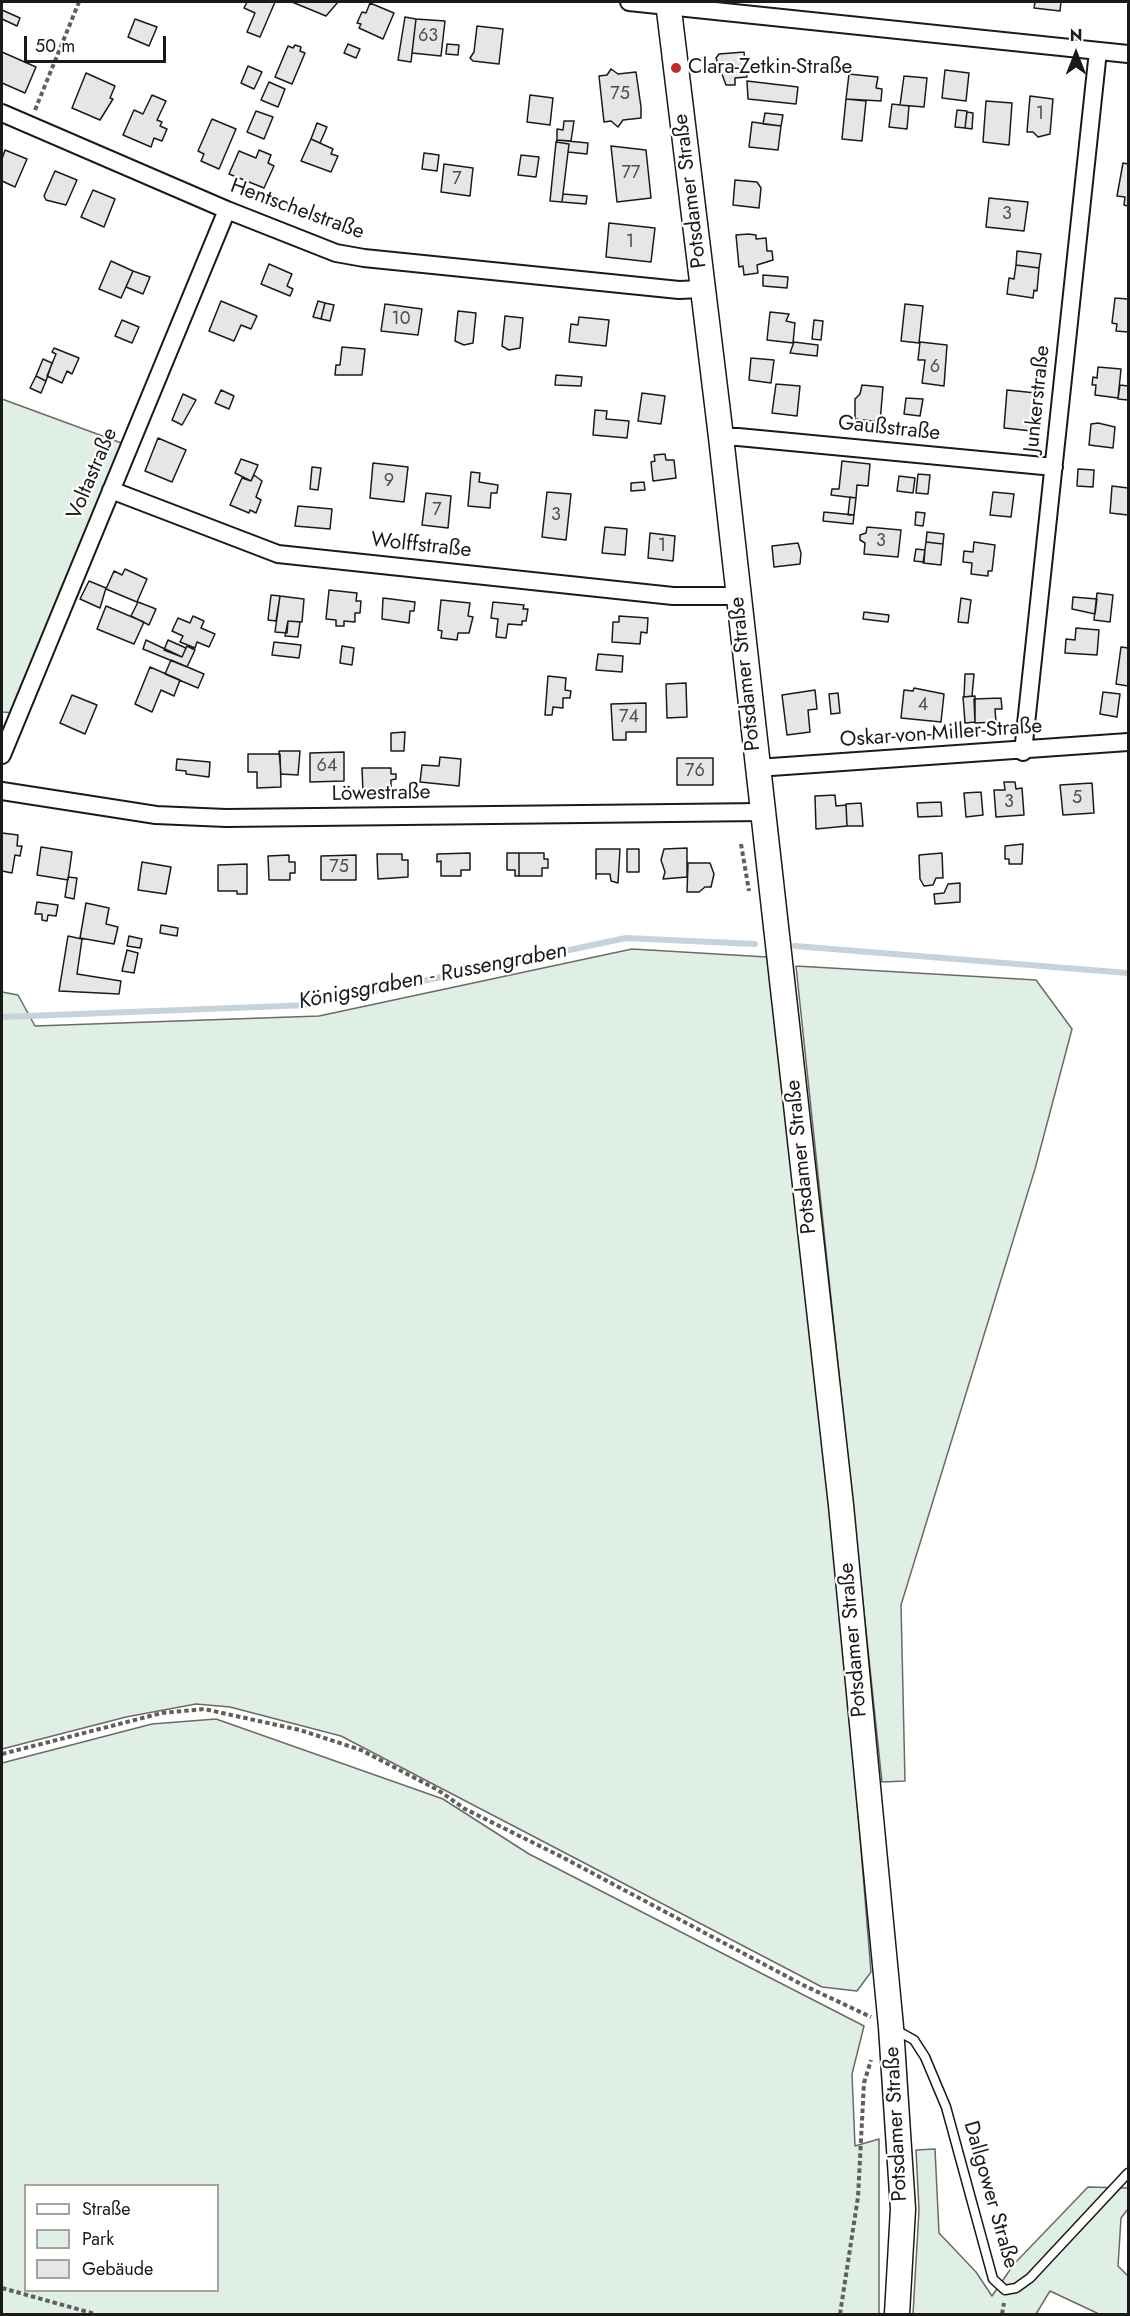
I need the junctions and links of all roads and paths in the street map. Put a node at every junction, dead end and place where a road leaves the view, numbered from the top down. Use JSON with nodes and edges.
{"nodes":[{"id":1,"x":80,"y":2,"type":"edge"},
{"id":2,"x":629,"y":2,"type":"edge"},
{"id":3,"x":669,"y":4,"type":"edge"},
{"id":4,"x":1098,"y":51,"type":"junction"},
{"id":5,"x":1128,"y":54,"type":"edge"},
{"id":6,"x":2,"y":113,"type":"edge"},
{"id":7,"x":28,"y":125,"type":"junction"},
{"id":8,"x":227,"y":210,"type":"junction"},
{"id":9,"x":702,"y":289,"type":"junction"},
{"id":10,"x":721,"y":437,"type":"junction"},
{"id":11,"x":1053,"y":468,"type":"junction"},
{"id":12,"x":111,"y":490,"type":"junction"},
{"id":13,"x":737,"y":596,"type":"junction"},
{"id":14,"x":1128,"y":742,"type":"edge"},
{"id":15,"x":1023,"y":752,"type":"junction"},
{"id":16,"x":2,"y":755,"type":"edge"},
{"id":17,"x":757,"y":768,"type":"junction"},
{"id":18,"x":2,"y":791,"type":"edge"},
{"id":19,"x":762,"y":812,"type":"junction"},
{"id":20,"x":2,"y":1754,"type":"edge"},
{"id":21,"x":891,"y":2027,"type":"junction"},
{"id":22,"x":1128,"y":2173,"type":"edge"},
{"id":23,"x":2,"y":2288,"type":"edge"},
{"id":24,"x":95,"y":2314,"type":"edge"},
{"id":25,"x":840,"y":2314,"type":"edge"},
{"id":26,"x":897,"y":2314,"type":"edge"}],
"edges":[{"from":1,"to":7,"type":"path"},
{"from":2,"to":3,"type":"street"},
{"from":3,"to":4,"type":"street"},
{"from":3,"to":9,"type":"street","name":"Potsdamer Straße"},
{"from":4,"to":5,"type":"street"},
{"from":4,"to":11,"type":"street","name":"Junkerstraße"},
{"from":6,"to":7,"type":"street","name":"Hentschelstraße"},
{"from":7,"to":8,"type":"street","name":"Hentschelstraße"},
{"from":8,"to":9,"type":"street","name":"Hentschelstraße"},
{"from":8,"to":12,"type":"street","name":"Voltastraße"},
{"from":9,"to":10,"type":"street","name":"Potsdamer Straße"},
{"from":10,"to":11,"type":"street","name":"Gaußstraße"},
{"from":10,"to":13,"type":"street","name":"Potsdamer Straße"},
{"from":11,"to":15,"type":"street","name":"Junkerstraße"},
{"from":12,"to":13,"type":"street","name":"Wolffstraße"},
{"from":12,"to":16,"type":"street","name":"Voltastraße"},
{"from":13,"to":17,"type":"street","name":"Potsdamer Straße"},
{"from":14,"to":15,"type":"street","name":"Oskar-von-Miller-Straße"},
{"from":15,"to":17,"type":"street","name":"Oskar-von-Miller-Straße"},
{"from":17,"to":19,"type":"street","name":"Potsdamer Straße"},
{"from":18,"to":19,"type":"street","name":"Löwestraße"},
{"from":19,"to":21,"type":"street","name":"Potsdamer Straße"},
{"from":20,"to":21,"type":"path"},
{"from":21,"to":22,"type":"lane","name":"Dallgower Straße"},
{"from":21,"to":25,"type":"path"},
{"from":21,"to":26,"type":"street","name":"Potsdamer Straße"},
{"from":23,"to":24,"type":"path"}]}
